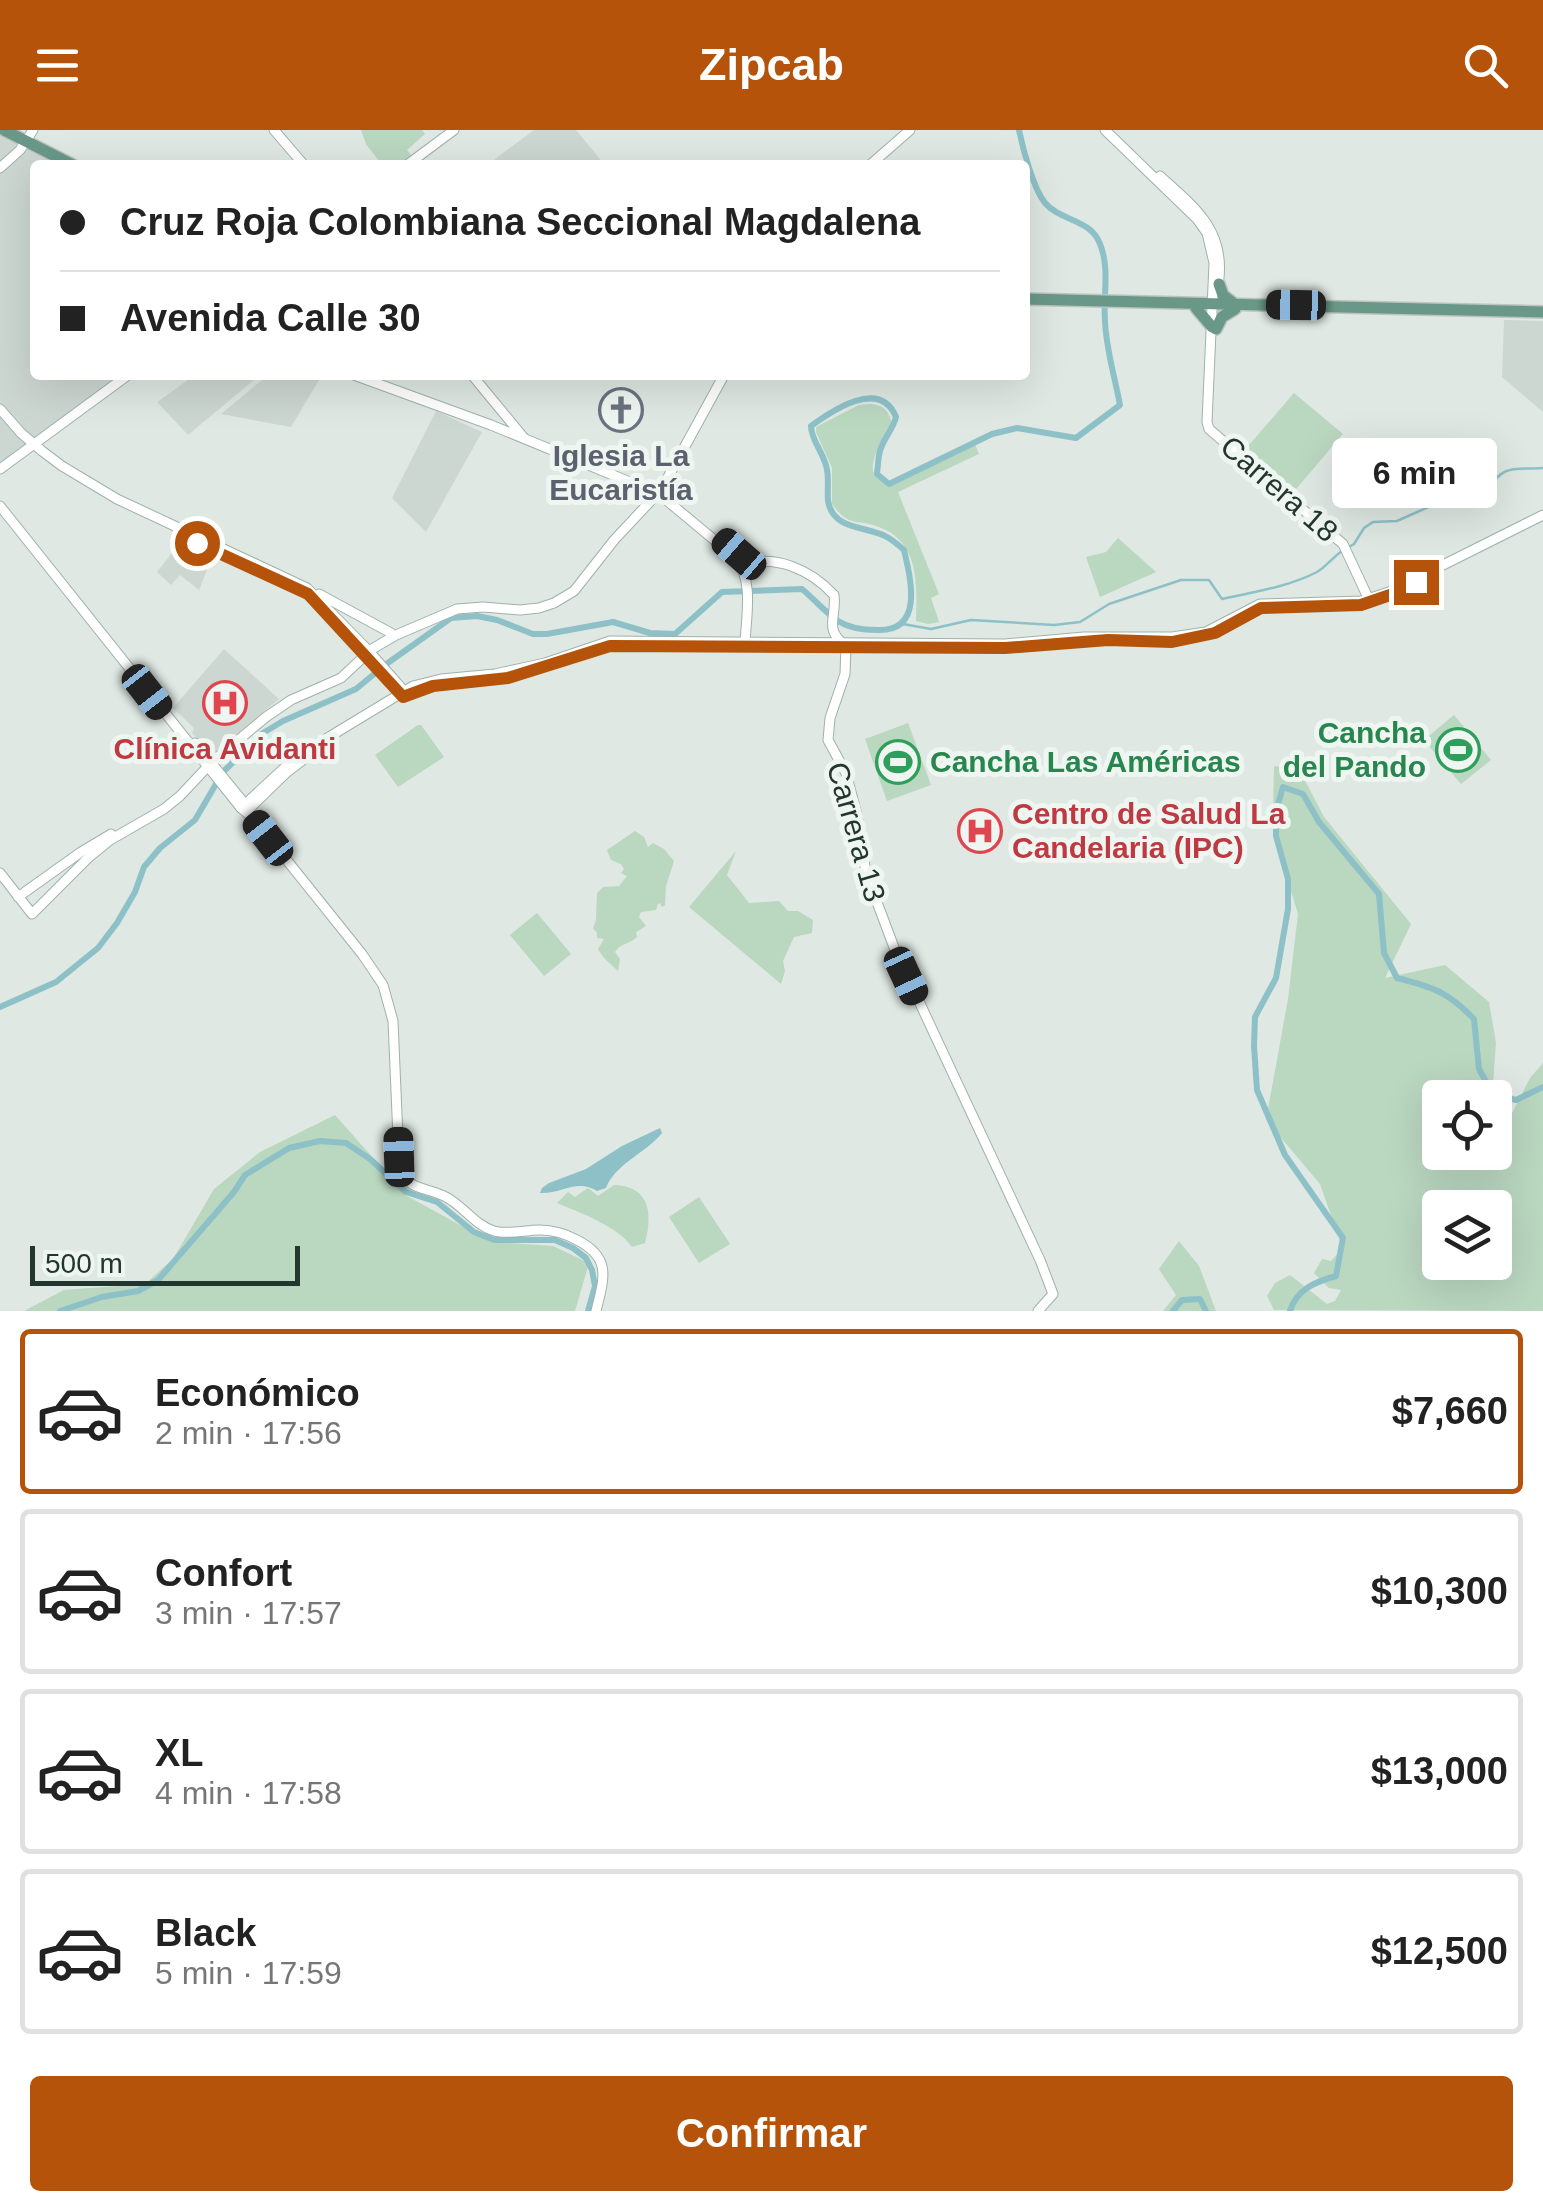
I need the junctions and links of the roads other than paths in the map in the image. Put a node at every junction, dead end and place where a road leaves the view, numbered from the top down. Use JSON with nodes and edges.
{"nodes":[{"id":1,"x":4,"y":130,"type":"edge"},
{"id":2,"x":14,"y":130,"type":"edge"},
{"id":3,"x":270,"y":130,"type":"edge"},
{"id":4,"x":457,"y":130,"type":"edge"},
{"id":5,"x":906,"y":130,"type":"edge"},
{"id":6,"x":1105,"y":130,"type":"edge"},
{"id":7,"x":1113,"y":130,"type":"edge"},
{"id":8,"x":29,"y":136,"type":"edge"},
{"id":9,"x":65,"y":160,"type":"edge"},
{"id":10,"x":73,"y":160,"type":"edge"},
{"id":11,"x":292,"y":160,"type":"edge"},
{"id":12,"x":299,"y":160,"type":"edge"},
{"id":13,"x":417,"y":160,"type":"edge"},
{"id":14,"x":872,"y":160,"type":"edge"},
{"id":15,"x":0,"y":168,"type":"edge"},
{"id":16,"x":1216,"y":284,"type":"junction"},
{"id":17,"x":1030,"y":302,"type":"edge"},
{"id":18,"x":1196,"y":305,"type":"junction"},
{"id":19,"x":1215,"y":306,"type":"junction"},
{"id":20,"x":1235,"y":306,"type":"junction"},
{"id":21,"x":1543,"y":315,"type":"edge"},
{"id":22,"x":1214,"y":328,"type":"junction"},
{"id":23,"x":114,"y":380,"type":"edge"},
{"id":24,"x":121,"y":380,"type":"edge"},
{"id":25,"x":368,"y":380,"type":"edge"},
{"id":26,"x":379,"y":380,"type":"edge"},
{"id":27,"x":480,"y":380,"type":"edge"},
{"id":28,"x":719,"y":380,"type":"edge"},
{"id":29,"x":0,"y":409,"type":"edge"},
{"id":30,"x":21,"y":432,"type":"junction"},
{"id":31,"x":526,"y":437,"type":"junction"},
{"id":32,"x":32,"y":445,"type":"junction"},
{"id":33,"x":0,"y":466,"type":"edge"},
{"id":34,"x":658,"y":491,"type":"junction"},
{"id":35,"x":0,"y":502,"type":"edge"},
{"id":36,"x":1543,"y":517,"type":"edge"},
{"id":37,"x":743,"y":564,"type":"junction"},
{"id":38,"x":307,"y":588,"type":"junction"},
{"id":39,"x":1369,"y":601,"type":"junction"},
{"id":40,"x":392,"y":633,"type":"junction"},
{"id":41,"x":748,"y":643,"type":"junction"},
{"id":42,"x":843,"y":644,"type":"junction"},
{"id":43,"x":368,"y":654,"type":"junction"},
{"id":44,"x":402,"y":691,"type":"junction"},
{"id":45,"x":211,"y":766,"type":"junction"},
{"id":46,"x":242,"y":800,"type":"junction"},
{"id":47,"x":0,"y":873,"type":"edge"},
{"id":48,"x":18,"y":897,"type":"junction"},
{"id":49,"x":596,"y":1311,"type":"edge"},
{"id":50,"x":1038,"y":1311,"type":"edge"}],
"edges":[{"from":1,"to":8,"type":"main road"},
{"from":2,"to":8,"type":"main road"},
{"from":3,"to":11,"type":"main road"},
{"from":3,"to":12,"type":"main road"},
{"from":4,"to":13,"type":"main road"},
{"from":5,"to":14,"type":"main road"},
{"from":6,"to":16,"type":"main road"},
{"from":7,"to":16,"type":"main road"},
{"from":8,"to":9,"type":"main road"},
{"from":8,"to":10,"type":"main road"},
{"from":8,"to":15,"type":"main road"},
{"from":16,"to":18,"type":"main road"},
{"from":16,"to":19,"type":"main road"},
{"from":16,"to":20,"type":"main road"},
{"from":17,"to":18,"type":"main road"},
{"from":18,"to":19,"type":"main road"},
{"from":18,"to":22,"type":"main road"},
{"from":19,"to":20,"type":"main road"},
{"from":19,"to":22,"type":"main road"},
{"from":20,"to":21,"type":"main road"},
{"from":20,"to":21,"type":"main road"},
{"from":20,"to":22,"type":"main road"},
{"from":22,"to":39,"type":"main road","name":"Carrera 18"},
{"from":23,"to":32,"type":"main road"},
{"from":24,"to":32,"type":"main road"},
{"from":25,"to":31,"type":"main road"},
{"from":26,"to":31,"type":"main road"},
{"from":27,"to":31,"type":"main road"},
{"from":28,"to":34,"type":"main road"},
{"from":29,"to":30,"type":"main road"},
{"from":30,"to":32,"type":"main road"},
{"from":30,"to":32,"type":"main road"},
{"from":31,"to":34,"type":"main road"},
{"from":32,"to":33,"type":"main road"},
{"from":32,"to":38,"type":"main road"},
{"from":32,"to":43,"type":"main road"},
{"from":34,"to":37,"type":"main road"},
{"from":34,"to":40,"type":"main road"},
{"from":34,"to":43,"type":"main road"},
{"from":35,"to":45,"type":"main road"},
{"from":36,"to":39,"type":"main road"},
{"from":37,"to":41,"type":"main road"},
{"from":37,"to":42,"type":"main road"},
{"from":38,"to":40,"type":"main road"},
{"from":38,"to":43,"type":"main road"},
{"from":39,"to":42,"type":"main road"},
{"from":40,"to":43,"type":"main road"},
{"from":41,"to":42,"type":"main road"},
{"from":41,"to":44,"type":"main road"},
{"from":42,"to":50,"type":"main road","name":"Carrera 13"},
{"from":43,"to":44,"type":"main road"},
{"from":43,"to":45,"type":"main road"},
{"from":44,"to":46,"type":"main road"},
{"from":44,"to":46,"type":"main road"},
{"from":45,"to":46,"type":"main road"},
{"from":45,"to":48,"type":"main road"},
{"from":45,"to":48,"type":"main road"},
{"from":46,"to":49,"type":"main road"},
{"from":47,"to":48,"type":"main road"}]}
